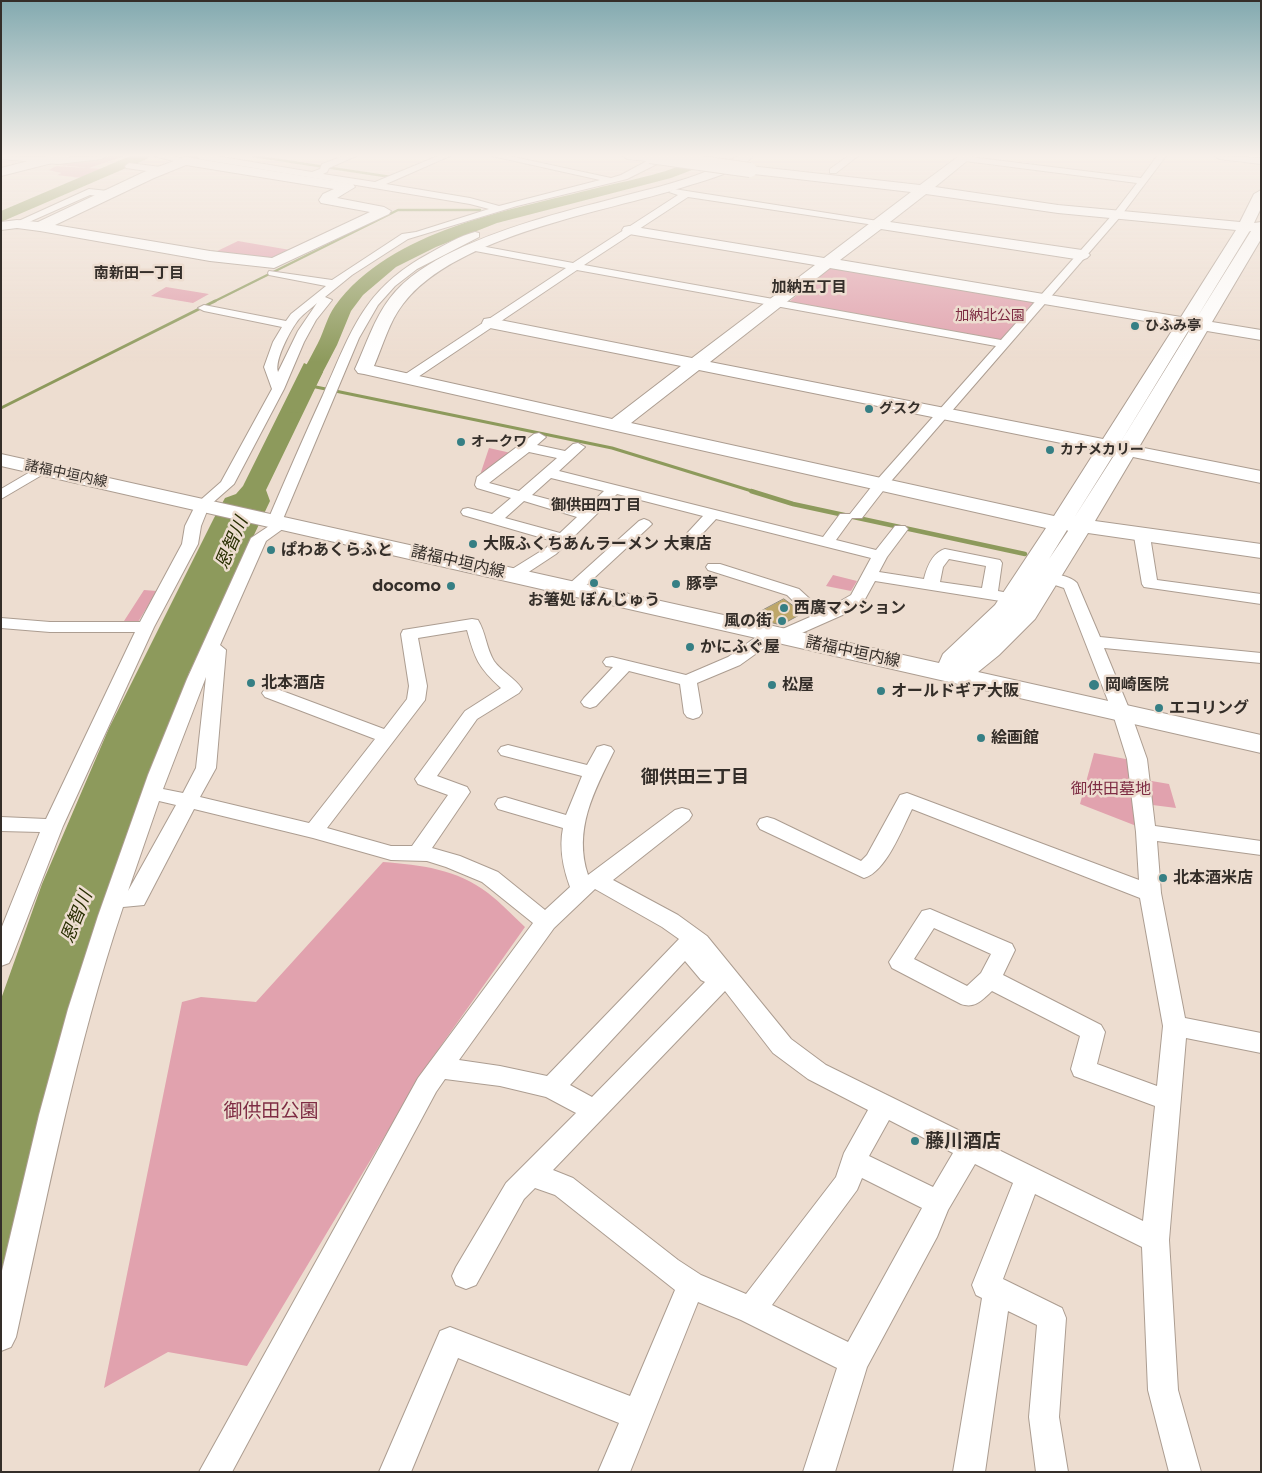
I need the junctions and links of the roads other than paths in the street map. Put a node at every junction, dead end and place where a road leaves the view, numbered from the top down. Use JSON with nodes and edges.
{"nodes":[{"id":1,"x":1256,"y":224,"type":"edge"},
{"id":2,"x":23,"y":225,"type":"edge"},
{"id":3,"x":44,"y":225,"type":"edge"},
{"id":4,"x":355,"y":225,"type":"edge"},
{"id":5,"x":436,"y":225,"type":"edge"},
{"id":6,"x":437,"y":225,"type":"edge"},
{"id":7,"x":446,"y":225,"type":"edge"},
{"id":8,"x":535,"y":225,"type":"edge"},
{"id":9,"x":637,"y":225,"type":"edge"},
{"id":10,"x":877,"y":225,"type":"edge"},
{"id":11,"x":883,"y":225,"type":"edge"},
{"id":12,"x":1108,"y":225,"type":"edge"},
{"id":13,"x":40,"y":227,"type":"junction"},
{"id":14,"x":629,"y":230,"type":"junction"},
{"id":15,"x":473,"y":241,"type":"junction"},
{"id":16,"x":1082,"y":255,"type":"junction"},
{"id":17,"x":826,"y":263,"type":"junction"},
{"id":18,"x":574,"y":266,"type":"junction"},
{"id":19,"x":273,"y":273,"type":"dead end"},
{"id":20,"x":335,"y":284,"type":"junction"},
{"id":21,"x":1044,"y":299,"type":"junction"},
{"id":22,"x":776,"y":303,"type":"junction"},
{"id":23,"x":204,"y":308,"type":"dead end"},
{"id":24,"x":490,"y":323,"type":"junction"},
{"id":25,"x":1195,"y":323,"type":"junction"},
{"id":26,"x":289,"y":325,"type":"junction"},
{"id":27,"x":1261,"y":335,"type":"edge"},
{"id":28,"x":1005,"y":344,"type":"junction"},
{"id":29,"x":696,"y":363,"type":"junction"},
{"id":30,"x":408,"y":378,"type":"junction"},
{"id":31,"x":278,"y":388,"type":"junction"},
{"id":32,"x":944,"y":414,"type":"junction"},
{"id":33,"x":616,"y":425,"type":"junction"},
{"id":34,"x":539,"y":437,"type":"dead end"},
{"id":35,"x":526,"y":447,"type":"junction"},
{"id":36,"x":1118,"y":448,"type":"junction"},
{"id":37,"x":1,"y":460,"type":"edge"},
{"id":38,"x":42,"y":469,"type":"junction"},
{"id":39,"x":550,"y":473,"type":"junction"},
{"id":40,"x":1261,"y":477,"type":"edge"},
{"id":41,"x":881,"y":484,"type":"junction"},
{"id":42,"x":614,"y":489,"type":"junction"},
{"id":43,"x":1,"y":495,"type":"edge"},
{"id":44,"x":523,"y":496,"type":"junction"},
{"id":45,"x":211,"y":506,"type":"junction"},
{"id":46,"x":468,"y":512,"type":"dead end"},
{"id":47,"x":713,"y":514,"type":"junction"},
{"id":48,"x":588,"y":515,"type":"junction"},
{"id":49,"x":494,"y":520,"type":"junction"},
{"id":50,"x":276,"y":521,"type":"junction"},
{"id":51,"x":1060,"y":523,"type":"junction"},
{"id":52,"x":644,"y":524,"type":"dead end"},
{"id":53,"x":1081,"y":527,"type":"junction"},
{"id":54,"x":900,"y":529,"type":"dead end"},
{"id":55,"x":1142,"y":536,"type":"junction"},
{"id":56,"x":563,"y":539,"type":"junction"},
{"id":57,"x":827,"y":542,"type":"junction"},
{"id":58,"x":684,"y":545,"type":"dead end"},
{"id":59,"x":1261,"y":551,"type":"edge"},
{"id":60,"x":880,"y":556,"type":"junction"},
{"id":61,"x":714,"y":567,"type":"dead end"},
{"id":62,"x":515,"y":574,"type":"junction"},
{"id":63,"x":871,"y":576,"type":"junction"},
{"id":64,"x":1049,"y":578,"type":"junction"},
{"id":65,"x":930,"y":585,"type":"junction"},
{"id":66,"x":574,"y":588,"type":"junction"},
{"id":67,"x":989,"y":594,"type":"junction"},
{"id":68,"x":1013,"y":598,"type":"junction"},
{"id":69,"x":1261,"y":599,"type":"edge"},
{"id":70,"x":821,"y":618,"type":"junction"},
{"id":71,"x":1,"y":623,"type":"edge"},
{"id":72,"x":146,"y":627,"type":"junction"},
{"id":73,"x":776,"y":635,"type":"junction"},
{"id":74,"x":1095,"y":642,"type":"junction"},
{"id":75,"x":209,"y":649,"type":"junction"},
{"id":76,"x":1261,"y":658,"type":"edge"},
{"id":77,"x":951,"y":674,"type":"junction"},
{"id":78,"x":688,"y":681,"type":"junction"},
{"id":79,"x":271,"y":692,"type":"dead end"},
{"id":80,"x":590,"y":702,"type":"dead end"},
{"id":81,"x":1121,"y":711,"type":"junction"},
{"id":82,"x":693,"y":714,"type":"dead end"},
{"id":83,"x":387,"y":737,"type":"junction"},
{"id":84,"x":1261,"y":744,"type":"edge"},
{"id":85,"x":508,"y":751,"type":"dead end"},
{"id":86,"x":604,"y":751,"type":"dead end"},
{"id":87,"x":593,"y":773,"type":"junction"},
{"id":88,"x":153,"y":793,"type":"junction"},
{"id":89,"x":189,"y":802,"type":"junction"},
{"id":90,"x":505,"y":804,"type":"dead end"},
{"id":91,"x":682,"y":815,"type":"dead end"},
{"id":92,"x":1,"y":824,"type":"edge"},
{"id":93,"x":574,"y":824,"type":"junction"},
{"id":94,"x":767,"y":824,"type":"dead end"},
{"id":95,"x":53,"y":826,"type":"junction"},
{"id":96,"x":314,"y":830,"type":"junction"},
{"id":97,"x":1146,"y":832,"type":"junction"},
{"id":98,"x":1261,"y":848,"type":"edge"},
{"id":99,"x":418,"y":853,"type":"junction"},
{"id":100,"x":589,"y":884,"type":"junction"},
{"id":101,"x":1150,"y":893,"type":"junction"},
{"id":102,"x":115,"y":899,"type":"junction"},
{"id":103,"x":546,"y":922,"type":"junction"},
{"id":104,"x":1,"y":956,"type":"edge"},
{"id":105,"x":990,"y":979,"type":"dead end"},
{"id":106,"x":717,"y":984,"type":"junction"},
{"id":107,"x":761,"y":1020,"type":"junction"},
{"id":108,"x":1174,"y":1026,"type":"junction"},
{"id":109,"x":1261,"y":1043,"type":"edge"},
{"id":110,"x":439,"y":1068,"type":"junction"},
{"id":111,"x":552,"y":1088,"type":"junction"},
{"id":112,"x":1167,"y":1100,"type":"junction"},
{"id":113,"x":884,"y":1106,"type":"junction"},
{"id":114,"x":595,"y":1111,"type":"junction"},
{"id":115,"x":970,"y":1150,"type":"junction"},
{"id":116,"x":853,"y":1161,"type":"junction"},
{"id":117,"x":531,"y":1175,"type":"junction"},
{"id":118,"x":1028,"y":1178,"type":"junction"},
{"id":119,"x":938,"y":1203,"type":"junction"},
{"id":120,"x":1155,"y":1240,"type":"junction"},
{"id":121,"x":466,"y":1276,"type":"dead end"},
{"id":122,"x":692,"y":1285,"type":"junction"},
{"id":123,"x":997,"y":1292,"type":"junction"},
{"id":124,"x":751,"y":1310,"type":"junction"},
{"id":125,"x":1,"y":1337,"type":"edge"},
{"id":126,"x":854,"y":1361,"type":"junction"},
{"id":127,"x":638,"y":1415,"type":"junction"},
{"id":128,"x":215,"y":1472,"type":"edge"},
{"id":129,"x":395,"y":1472,"type":"edge"},
{"id":130,"x":614,"y":1472,"type":"edge"},
{"id":131,"x":819,"y":1472,"type":"edge"},
{"id":132,"x":969,"y":1472,"type":"edge"},
{"id":133,"x":1052,"y":1472,"type":"edge"},
{"id":134,"x":1185,"y":1472,"type":"edge"}],
"edges":[{"from":1,"to":25,"type":"main road"},
{"from":2,"to":13,"type":"main road"},
{"from":3,"to":13,"type":"main road"},
{"from":4,"to":13,"type":"main road"},
{"from":5,"to":31,"type":"street"},
{"from":6,"to":20,"type":"street"},
{"from":7,"to":15,"type":"street"},
{"from":8,"to":15,"type":"main road"},
{"from":9,"to":14,"type":"street"},
{"from":10,"to":17,"type":"main road"},
{"from":11,"to":16,"type":"main road"},
{"from":12,"to":16,"type":"street"},
{"from":14,"to":17,"type":"main road"},
{"from":14,"to":18,"type":"street"},
{"from":15,"to":18,"type":"street"},
{"from":15,"to":30,"type":"main road"},
{"from":15,"to":50,"type":"street"},
{"from":16,"to":21,"type":"street"},
{"from":17,"to":21,"type":"main road"},
{"from":17,"to":22,"type":"main road"},
{"from":18,"to":22,"type":"street"},
{"from":18,"to":24,"type":"street"},
{"from":19,"to":20,"type":"street"},
{"from":20,"to":26,"type":"street"},
{"from":21,"to":25,"type":"main road"},
{"from":21,"to":28,"type":"street"},
{"from":22,"to":28,"type":"street"},
{"from":22,"to":29,"type":"main road"},
{"from":23,"to":26,"type":"street"},
{"from":24,"to":29,"type":"main road"},
{"from":24,"to":30,"type":"street"},
{"from":25,"to":27,"type":"main road"},
{"from":25,"to":36,"type":"main road"},
{"from":26,"to":31,"type":"street"},
{"from":28,"to":32,"type":"street"},
{"from":29,"to":32,"type":"main road"},
{"from":29,"to":33,"type":"main road"},
{"from":30,"to":33,"type":"main road"},
{"from":31,"to":45,"type":"street"},
{"from":32,"to":36,"type":"main road"},
{"from":32,"to":41,"type":"street"},
{"from":33,"to":41,"type":"main road"},
{"from":34,"to":35,"type":"street"},
{"from":35,"to":39,"type":"street"},
{"from":35,"to":44,"type":"street"},
{"from":36,"to":40,"type":"main road"},
{"from":36,"to":51,"type":"main road"},
{"from":36,"to":53,"type":"main road"},
{"from":37,"to":38,"type":"main road","name":"諸福中垣内線"},
{"from":38,"to":43,"type":"street"},
{"from":38,"to":45,"type":"main road","name":"諸福中垣内線"},
{"from":39,"to":42,"type":"street"},
{"from":39,"to":44,"type":"street"},
{"from":41,"to":51,"type":"main road"},
{"from":41,"to":57,"type":"street"},
{"from":42,"to":47,"type":"street"},
{"from":42,"to":48,"type":"street"},
{"from":44,"to":48,"type":"street"},
{"from":44,"to":49,"type":"street"},
{"from":45,"to":50,"type":"main road","name":"諸福中垣内線"},
{"from":45,"to":72,"type":"street"},
{"from":46,"to":49,"type":"street"},
{"from":47,"to":57,"type":"street"},
{"from":47,"to":58,"type":"street"},
{"from":48,"to":56,"type":"street"},
{"from":49,"to":56,"type":"street"},
{"from":50,"to":62,"type":"main road","name":"諸福中垣内線"},
{"from":50,"to":75,"type":"street"},
{"from":51,"to":53,"type":"main road"},
{"from":51,"to":68,"type":"main road"},
{"from":52,"to":66,"type":"street"},
{"from":53,"to":55,"type":"main road"},
{"from":53,"to":64,"type":"main road"},
{"from":54,"to":60,"type":"street"},
{"from":55,"to":59,"type":"main road"},
{"from":55,"to":69,"type":"street"},
{"from":56,"to":62,"type":"street"},
{"from":57,"to":60,"type":"street"},
{"from":60,"to":63,"type":"street"},
{"from":61,"to":70,"type":"street"},
{"from":62,"to":66,"type":"main road","name":"諸福中垣内線"},
{"from":63,"to":65,"type":"street"},
{"from":63,"to":70,"type":"street"},
{"from":64,"to":74,"type":"street"},
{"from":64,"to":77,"type":"main road"},
{"from":65,"to":67,"type":"street"},
{"from":65,"to":67,"type":"street"},
{"from":66,"to":73,"type":"main road","name":"諸福中垣内線"},
{"from":67,"to":68,"type":"street"},
{"from":68,"to":77,"type":"main road"},
{"from":70,"to":73,"type":"street"},
{"from":71,"to":72,"type":"street"},
{"from":72,"to":95,"type":"street"},
{"from":73,"to":77,"type":"main road","name":"諸福中垣内線"},
{"from":73,"to":78,"type":"street"},
{"from":74,"to":76,"type":"street"},
{"from":74,"to":81,"type":"street"},
{"from":75,"to":88,"type":"street"},
{"from":75,"to":89,"type":"street"},
{"from":77,"to":81,"type":"main road","name":"諸福中垣内線"},
{"from":78,"to":80,"type":"street"},
{"from":78,"to":82,"type":"street"},
{"from":79,"to":83,"type":"street"},
{"from":81,"to":84,"type":"main road","name":"諸福中垣内線"},
{"from":81,"to":97,"type":"street"},
{"from":83,"to":96,"type":"street"},
{"from":83,"to":99,"type":"street"},
{"from":85,"to":87,"type":"street"},
{"from":86,"to":87,"type":"street"},
{"from":87,"to":93,"type":"street"},
{"from":88,"to":89,"type":"street"},
{"from":88,"to":102,"type":"street"},
{"from":89,"to":96,"type":"street"},
{"from":89,"to":102,"type":"street"},
{"from":90,"to":93,"type":"street"},
{"from":91,"to":100,"type":"street"},
{"from":92,"to":95,"type":"street"},
{"from":93,"to":100,"type":"street"},
{"from":94,"to":101,"type":"street"},
{"from":95,"to":104,"type":"street"},
{"from":96,"to":99,"type":"street"},
{"from":97,"to":98,"type":"street"},
{"from":97,"to":101,"type":"street"},
{"from":99,"to":103,"type":"street"},
{"from":100,"to":103,"type":"street"},
{"from":100,"to":107,"type":"street"},
{"from":101,"to":108,"type":"street"},
{"from":102,"to":125,"type":"street"},
{"from":103,"to":110,"type":"street"},
{"from":105,"to":112,"type":"street"},
{"from":106,"to":107,"type":"street"},
{"from":106,"to":111,"type":"street"},
{"from":106,"to":114,"type":"street"},
{"from":107,"to":113,"type":"street"},
{"from":108,"to":109,"type":"street"},
{"from":108,"to":112,"type":"street"},
{"from":110,"to":111,"type":"street"},
{"from":110,"to":128,"type":"street"},
{"from":111,"to":114,"type":"street"},
{"from":112,"to":120,"type":"street"},
{"from":113,"to":115,"type":"street"},
{"from":113,"to":116,"type":"street"},
{"from":114,"to":117,"type":"street"},
{"from":115,"to":118,"type":"street"},
{"from":115,"to":119,"type":"street"},
{"from":116,"to":119,"type":"street"},
{"from":116,"to":124,"type":"street"},
{"from":117,"to":121,"type":"street"},
{"from":117,"to":122,"type":"street"},
{"from":118,"to":120,"type":"street"},
{"from":118,"to":123,"type":"street"},
{"from":119,"to":126,"type":"street"},
{"from":120,"to":134,"type":"street"},
{"from":122,"to":124,"type":"street"},
{"from":122,"to":127,"type":"street"},
{"from":123,"to":132,"type":"street"},
{"from":123,"to":133,"type":"street"},
{"from":124,"to":126,"type":"street"},
{"from":126,"to":131,"type":"street"},
{"from":127,"to":129,"type":"street"},
{"from":127,"to":130,"type":"street"}]}
